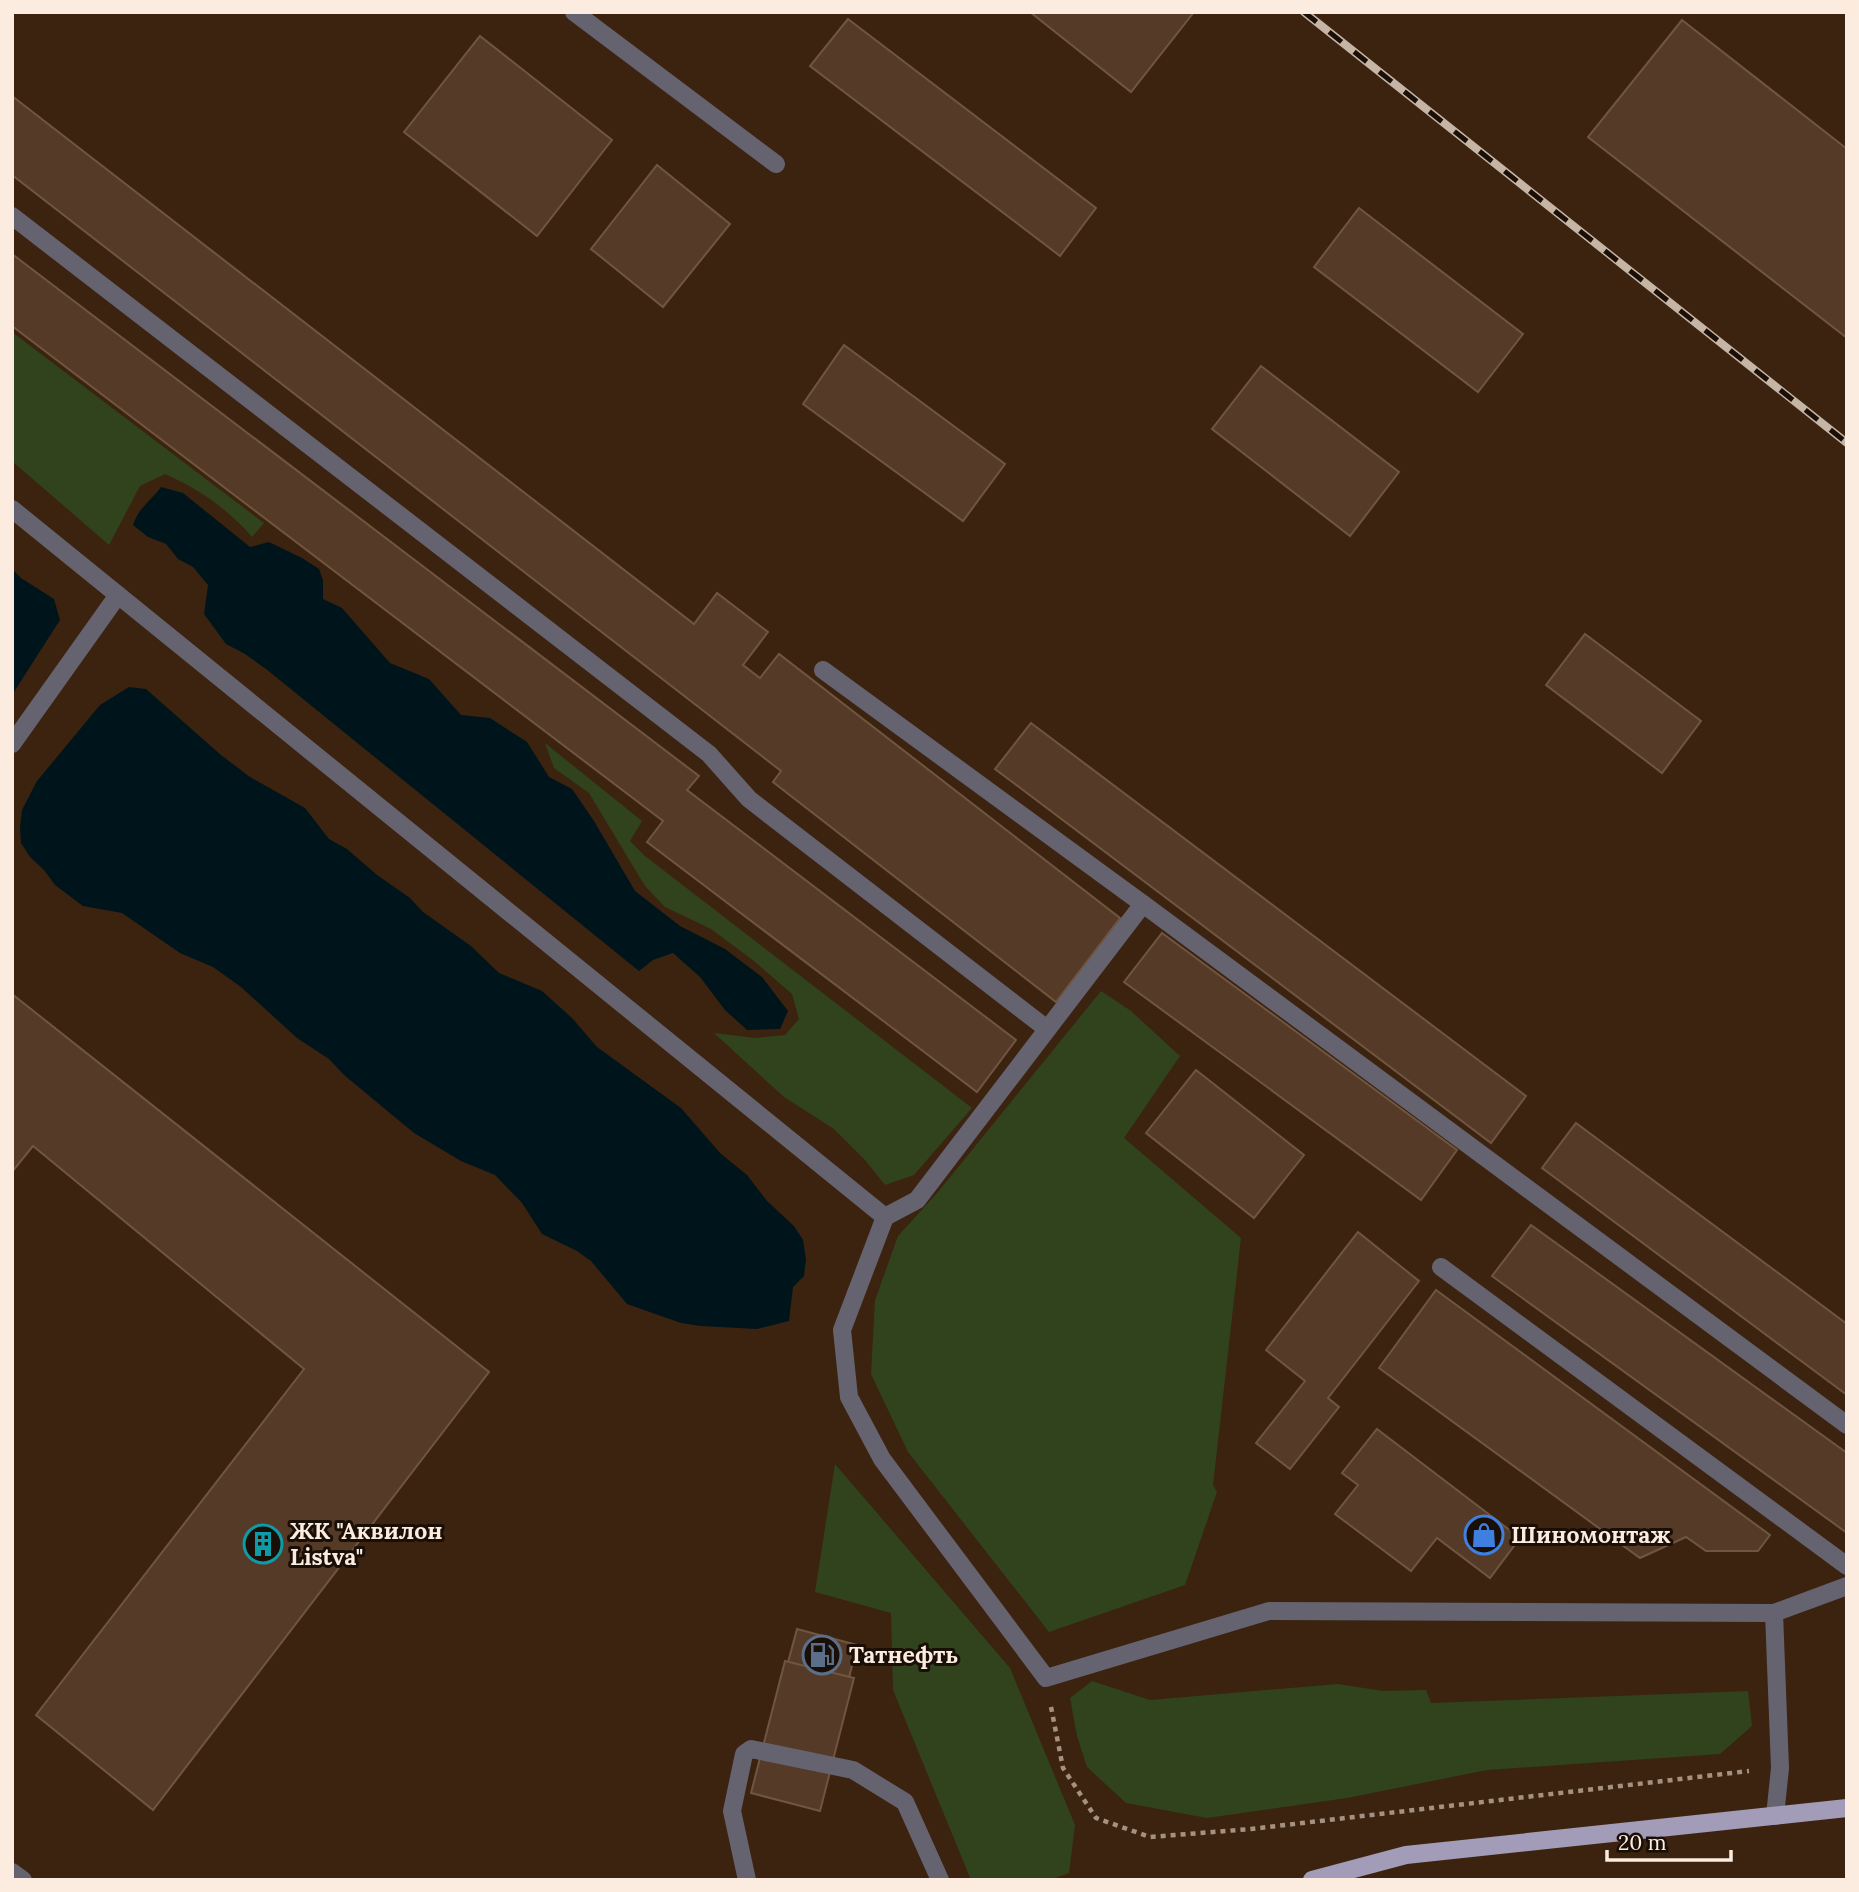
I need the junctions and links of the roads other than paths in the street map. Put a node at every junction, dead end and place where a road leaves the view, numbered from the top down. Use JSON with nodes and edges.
{"nodes":[{"id":1,"x":574,"y":12,"type":"edge"},
{"id":2,"x":776,"y":164,"type":"dead end"},
{"id":3,"x":12,"y":216,"type":"edge"},
{"id":4,"x":12,"y":509,"type":"edge"},
{"id":5,"x":118,"y":596,"type":"junction"},
{"id":6,"x":823,"y":670,"type":"dead end"},
{"id":7,"x":12,"y":744,"type":"edge"},
{"id":8,"x":1143,"y":904,"type":"junction"},
{"id":9,"x":1047,"y":1029,"type":"junction"},
{"id":10,"x":885,"y":1217,"type":"junction"},
{"id":11,"x":1441,"y":1267,"type":"dead end"},
{"id":12,"x":1847,"y":1425,"type":"edge"},
{"id":13,"x":1847,"y":1566,"type":"edge"},
{"id":14,"x":1847,"y":1586,"type":"edge"},
{"id":15,"x":1774,"y":1613,"type":"junction"},
{"id":16,"x":1847,"y":1808,"type":"edge"},
{"id":17,"x":1775,"y":1816,"type":"junction"},
{"id":18,"x":12,"y":1871,"type":"edge"},
{"id":19,"x":23,"y":1880,"type":"edge"},
{"id":20,"x":747,"y":1880,"type":"edge"},
{"id":21,"x":940,"y":1880,"type":"edge"},
{"id":22,"x":1312,"y":1880,"type":"edge"}],
"edges":[{"from":1,"to":2,"type":"lane"},
{"from":3,"to":9,"type":"lane"},
{"from":4,"to":5,"type":"lane"},
{"from":5,"to":7,"type":"lane"},
{"from":5,"to":10,"type":"lane"},
{"from":6,"to":8,"type":"lane"},
{"from":8,"to":9,"type":"lane"},
{"from":8,"to":12,"type":"lane"},
{"from":9,"to":10,"type":"lane"},
{"from":10,"to":15,"type":"lane"},
{"from":11,"to":13,"type":"lane"},
{"from":14,"to":15,"type":"lane"},
{"from":15,"to":17,"type":"lane"},
{"from":16,"to":17,"type":"main road"},
{"from":17,"to":22,"type":"main road"},
{"from":18,"to":19,"type":"lane"},
{"from":20,"to":21,"type":"lane"}]}
